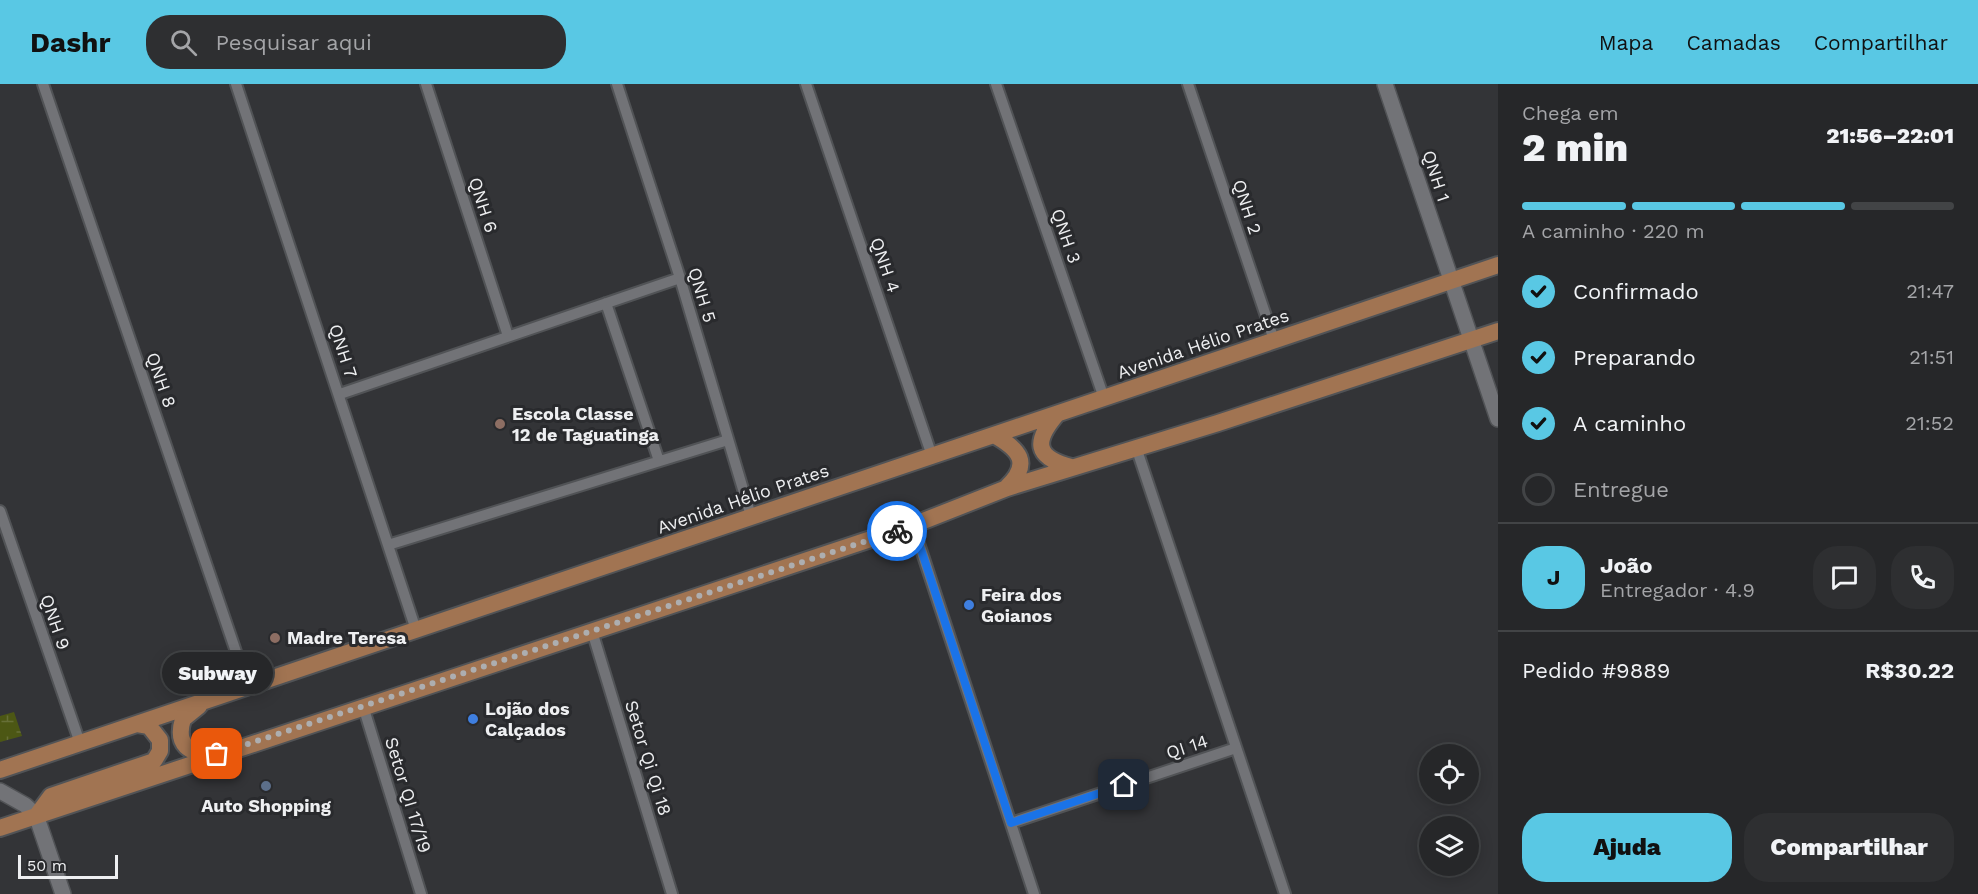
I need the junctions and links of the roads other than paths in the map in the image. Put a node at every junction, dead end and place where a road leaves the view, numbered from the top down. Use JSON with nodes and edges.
{"nodes":[{"id":1,"x":43,"y":84,"type":"edge"},
{"id":2,"x":236,"y":84,"type":"edge"},
{"id":3,"x":426,"y":84,"type":"edge"},
{"id":4,"x":617,"y":84,"type":"edge"},
{"id":5,"x":806,"y":84,"type":"edge"},
{"id":6,"x":996,"y":84,"type":"edge"},
{"id":7,"x":1188,"y":84,"type":"edge"},
{"id":8,"x":1385,"y":84,"type":"edge"},
{"id":9,"x":1498,"y":265,"type":"edge"},
{"id":10,"x":680,"y":278,"type":"junction"},
{"id":11,"x":1450,"y":281,"type":"junction"},
{"id":12,"x":606,"y":303,"type":"junction"},
{"id":13,"x":1498,"y":331,"type":"edge"},
{"id":14,"x":508,"y":336,"type":"junction"},
{"id":15,"x":1274,"y":340,"type":"junction"},
{"id":16,"x":1471,"y":340,"type":"junction"},
{"id":17,"x":340,"y":394,"type":"junction"},
{"id":18,"x":1104,"y":398,"type":"junction"},
{"id":19,"x":1057,"y":414,"type":"junction"},
{"id":20,"x":1498,"y":419,"type":"edge"},
{"id":21,"x":994,"y":435,"type":"junction"},
{"id":22,"x":728,"y":440,"type":"junction"},
{"id":23,"x":1136,"y":447,"type":"junction"},
{"id":24,"x":932,"y":456,"type":"junction"},
{"id":25,"x":659,"y":461,"type":"junction"},
{"id":26,"x":1071,"y":467,"type":"junction"},
{"id":27,"x":1007,"y":488,"type":"junction"},
{"id":28,"x":0,"y":511,"type":"edge"},
{"id":29,"x":751,"y":516,"type":"junction"},
{"id":30,"x":913,"y":525,"type":"junction"},
{"id":31,"x":388,"y":545,"type":"junction"},
{"id":32,"x":416,"y":630,"type":"junction"},
{"id":33,"x":592,"y":631,"type":"junction"},
{"id":34,"x":248,"y":687,"type":"junction"},
{"id":35,"x":210,"y":699,"type":"junction"},
{"id":36,"x":363,"y":706,"type":"junction"},
{"id":37,"x":137,"y":724,"type":"junction"},
{"id":38,"x":80,"y":743,"type":"junction"},
{"id":39,"x":1236,"y":748,"type":"junction"},
{"id":40,"x":217,"y":754,"type":"junction"},
{"id":41,"x":0,"y":770,"type":"edge"},
{"id":42,"x":0,"y":791,"type":"edge"},
{"id":43,"x":37,"y":815,"type":"junction"},
{"id":44,"x":1011,"y":823,"type":"junction"},
{"id":45,"x":0,"y":828,"type":"edge"},
{"id":46,"x":63,"y":894,"type":"edge"},
{"id":47,"x":421,"y":894,"type":"edge"},
{"id":48,"x":672,"y":894,"type":"edge"},
{"id":49,"x":1034,"y":894,"type":"edge"},
{"id":50,"x":1285,"y":894,"type":"edge"}],
"edges":[{"from":1,"to":34,"type":"street","name":"QNH 8"},
{"from":2,"to":17,"type":"street","name":"QNH 7"},
{"from":3,"to":14,"type":"street","name":"QNH 6"},
{"from":4,"to":10,"type":"street","name":"QNH 5"},
{"from":5,"to":24,"type":"street","name":"QNH 4"},
{"from":6,"to":18,"type":"street","name":"QNH 3"},
{"from":7,"to":15,"type":"street","name":"QNH 2"},
{"from":8,"to":11,"type":"street","name":"QNH 1"},
{"from":9,"to":11,"type":"main road","name":"Avenida Hélio Prates"},
{"from":10,"to":12,"type":"street"},
{"from":10,"to":22,"type":"street","name":"QNH 5"},
{"from":11,"to":15,"type":"main road","name":"Avenida Hélio Prates"},
{"from":11,"to":16,"type":"street","name":"QNH 1"},
{"from":12,"to":14,"type":"street"},
{"from":12,"to":25,"type":"street"},
{"from":13,"to":16,"type":"main road"},
{"from":14,"to":17,"type":"street"},
{"from":15,"to":18,"type":"main road","name":"Avenida Hélio Prates"},
{"from":16,"to":20,"type":"street","name":"QNH 1"},
{"from":16,"to":23,"type":"main road"},
{"from":17,"to":31,"type":"street","name":"QNH 7"},
{"from":18,"to":19,"type":"main road","name":"Avenida Hélio Prates"},
{"from":19,"to":21,"type":"main road","name":"Avenida Hélio Prates"},
{"from":19,"to":26,"type":"main road"},
{"from":21,"to":24,"type":"main road","name":"Avenida Hélio Prates"},
{"from":21,"to":27,"type":"main road"},
{"from":22,"to":25,"type":"street"},
{"from":22,"to":29,"type":"street","name":"QNH 5"},
{"from":23,"to":26,"type":"main road"},
{"from":23,"to":39,"type":"street"},
{"from":24,"to":29,"type":"main road","name":"Avenida Hélio Prates"},
{"from":25,"to":31,"type":"street"},
{"from":26,"to":27,"type":"main road"},
{"from":27,"to":30,"type":"main road"},
{"from":28,"to":38,"type":"street","name":"QNH 9"},
{"from":29,"to":32,"type":"main road","name":"Avenida Hélio Prates"},
{"from":30,"to":33,"type":"main road"},
{"from":30,"to":44,"type":"street"},
{"from":31,"to":32,"type":"street","name":"QNH 7"},
{"from":32,"to":34,"type":"main road","name":"Avenida Hélio Prates"},
{"from":33,"to":36,"type":"main road"},
{"from":33,"to":48,"type":"street","name":"Setor Qi Qi 18"},
{"from":34,"to":35,"type":"main road","name":"Avenida Hélio Prates"},
{"from":35,"to":37,"type":"main road","name":"Avenida Hélio Prates"},
{"from":35,"to":40,"type":"main road"},
{"from":36,"to":40,"type":"main road"},
{"from":36,"to":47,"type":"street","name":"Setor QI 17/19"},
{"from":37,"to":38,"type":"main road","name":"Avenida Hélio Prates"},
{"from":37,"to":43,"type":"main road"},
{"from":38,"to":41,"type":"main road","name":"Avenida Hélio Prates"},
{"from":39,"to":44,"type":"street","name":"QI 14"},
{"from":39,"to":50,"type":"street"},
{"from":40,"to":43,"type":"main road"},
{"from":42,"to":43,"type":"street"},
{"from":43,"to":45,"type":"main road"},
{"from":43,"to":46,"type":"street"},
{"from":44,"to":49,"type":"street"}]}
